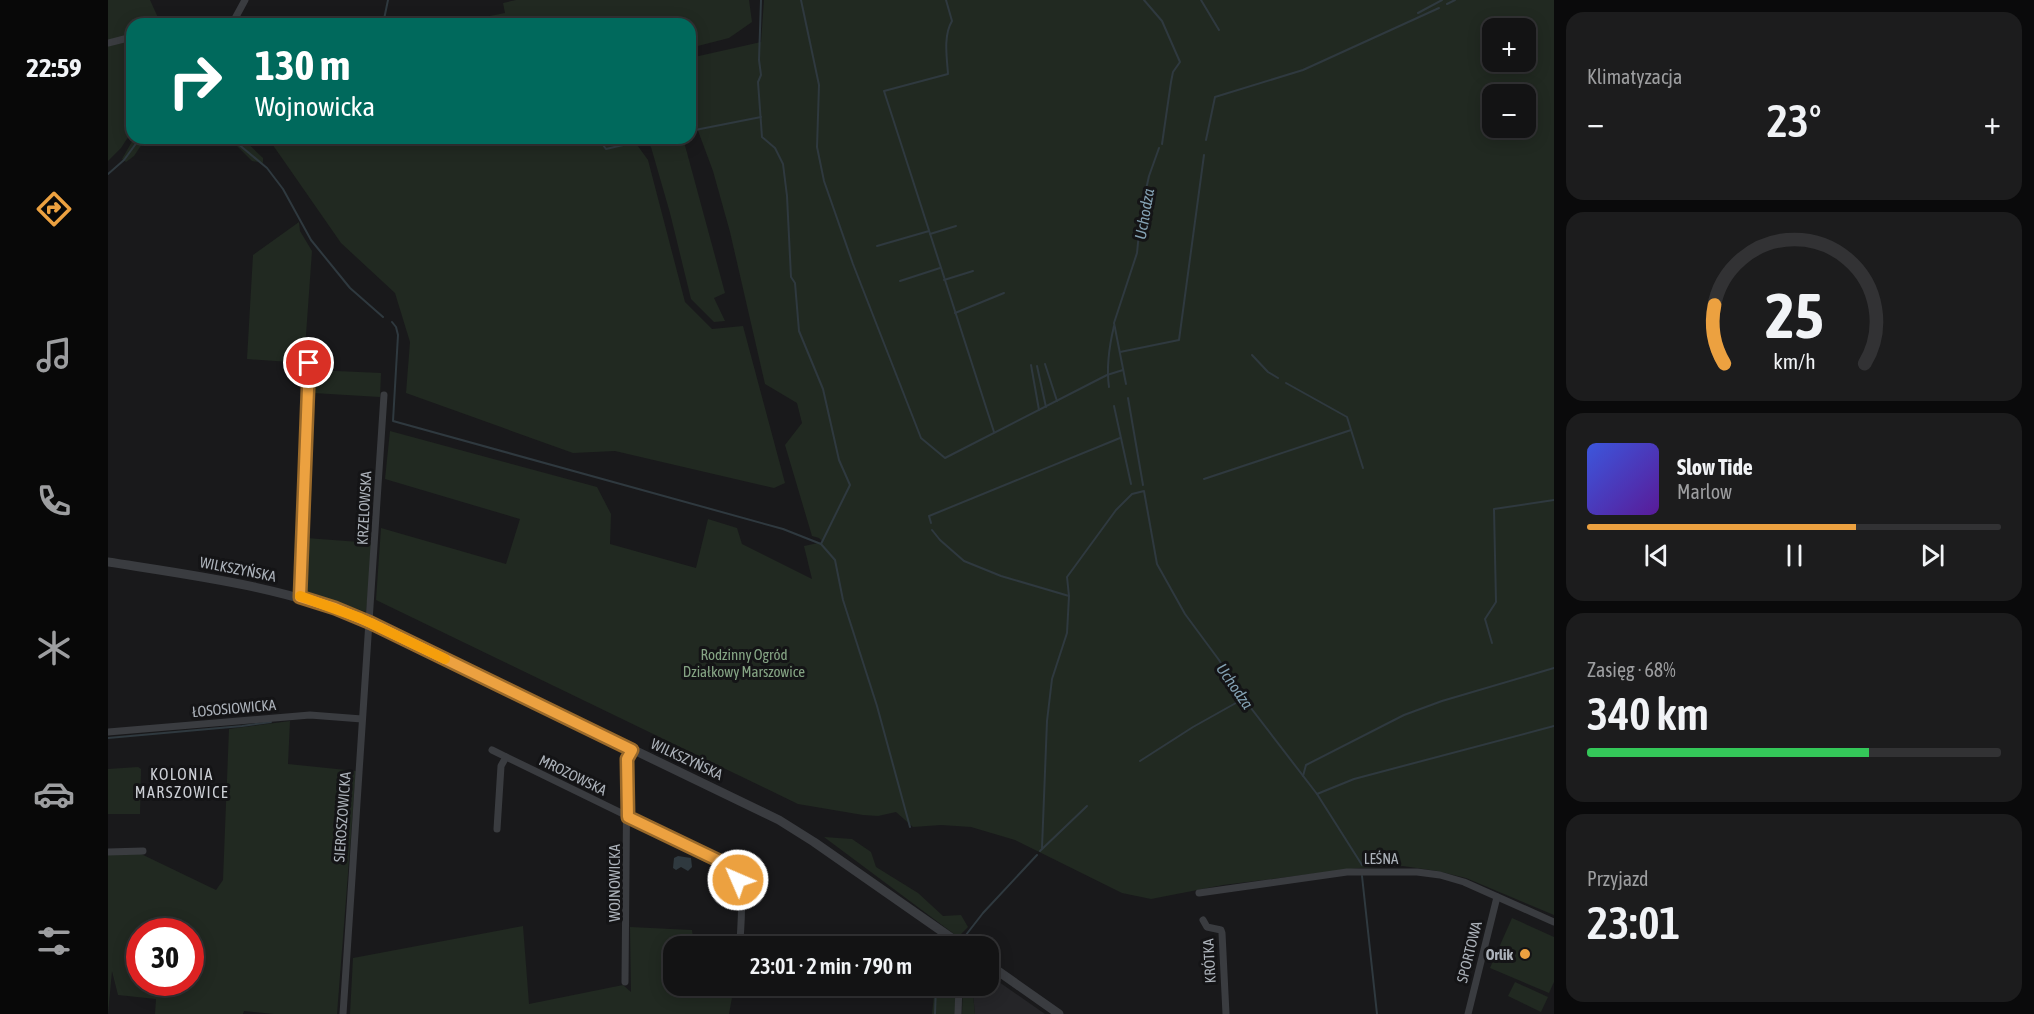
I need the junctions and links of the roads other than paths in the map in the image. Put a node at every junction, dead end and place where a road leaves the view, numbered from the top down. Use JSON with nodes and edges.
{"nodes":[{"id":1,"x":245,"y":0,"type":"edge"},
{"id":2,"x":235,"y":18,"type":"edge"},
{"id":3,"x":126,"y":38,"type":"edge"},
{"id":4,"x":108,"y":43,"type":"edge"},
{"id":5,"x":309,"y":363,"type":"dead end"},
{"id":6,"x":384,"y":395,"type":"dead end"},
{"id":7,"x":108,"y":562,"type":"edge"},
{"id":8,"x":300,"y":597,"type":"junction"},
{"id":9,"x":371,"y":623,"type":"junction"},
{"id":10,"x":362,"y":719,"type":"junction"},
{"id":11,"x":108,"y":732,"type":"edge"},
{"id":12,"x":492,"y":750,"type":"dead end"},
{"id":13,"x":632,"y":750,"type":"junction"},
{"id":14,"x":506,"y":757,"type":"junction"},
{"id":15,"x":628,"y":817,"type":"junction"},
{"id":16,"x":497,"y":829,"type":"dead end"},
{"id":17,"x":143,"y":851,"type":"dead end"},
{"id":18,"x":108,"y":852,"type":"edge"},
{"id":19,"x":1199,"y":893,"type":"dead end"},
{"id":20,"x":1497,"y":897,"type":"junction"},
{"id":21,"x":1203,"y":920,"type":"dead end"},
{"id":22,"x":1554,"y":922,"type":"edge"},
{"id":23,"x":740,"y":936,"type":"edge"},
{"id":24,"x":948,"y":936,"type":"edge"},
{"id":25,"x":999,"y":972,"type":"edge"},
{"id":26,"x":625,"y":982,"type":"dead end"},
{"id":27,"x":959,"y":996,"type":"edge"},
{"id":28,"x":343,"y":1014,"type":"edge"},
{"id":29,"x":958,"y":1014,"type":"edge"},
{"id":30,"x":1059,"y":1014,"type":"edge"},
{"id":31,"x":1226,"y":1014,"type":"edge"},
{"id":32,"x":1468,"y":1014,"type":"edge"}],
"edges":[{"from":1,"to":2,"type":"street"},
{"from":3,"to":4,"type":"street"},
{"from":5,"to":8,"type":"street"},
{"from":6,"to":9,"type":"street","name":"KRZELOWSKA"},
{"from":7,"to":8,"type":"street","name":"WILKSZYŃSKA"},
{"from":8,"to":9,"type":"street","name":"WILKSZYŃSKA"},
{"from":9,"to":10,"type":"street","name":"SIEROSZOWICKA"},
{"from":9,"to":13,"type":"street","name":"WILKSZYŃSKA"},
{"from":10,"to":11,"type":"street","name":"ŁOSOSIOWICKA"},
{"from":10,"to":28,"type":"street","name":"SIEROSZOWICKA"},
{"from":12,"to":14,"type":"street","name":"MROZOWSKA"},
{"from":13,"to":15,"type":"street","name":"WOJNOWICKA"},
{"from":13,"to":24,"type":"street","name":"WILKSZYŃSKA"},
{"from":14,"to":15,"type":"street","name":"MROZOWSKA"},
{"from":14,"to":16,"type":"street"},
{"from":15,"to":23,"type":"street","name":"MROZOWSKA"},
{"from":15,"to":26,"type":"street","name":"WOJNOWICKA"},
{"from":17,"to":18,"type":"street"},
{"from":19,"to":20,"type":"street","name":"LEŚNA"},
{"from":20,"to":22,"type":"street","name":"LEŚNA"},
{"from":20,"to":32,"type":"street","name":"SPORTOWA"},
{"from":21,"to":31,"type":"street","name":"KRÓTKA"},
{"from":25,"to":30,"type":"street"},
{"from":27,"to":29,"type":"street"}]}
